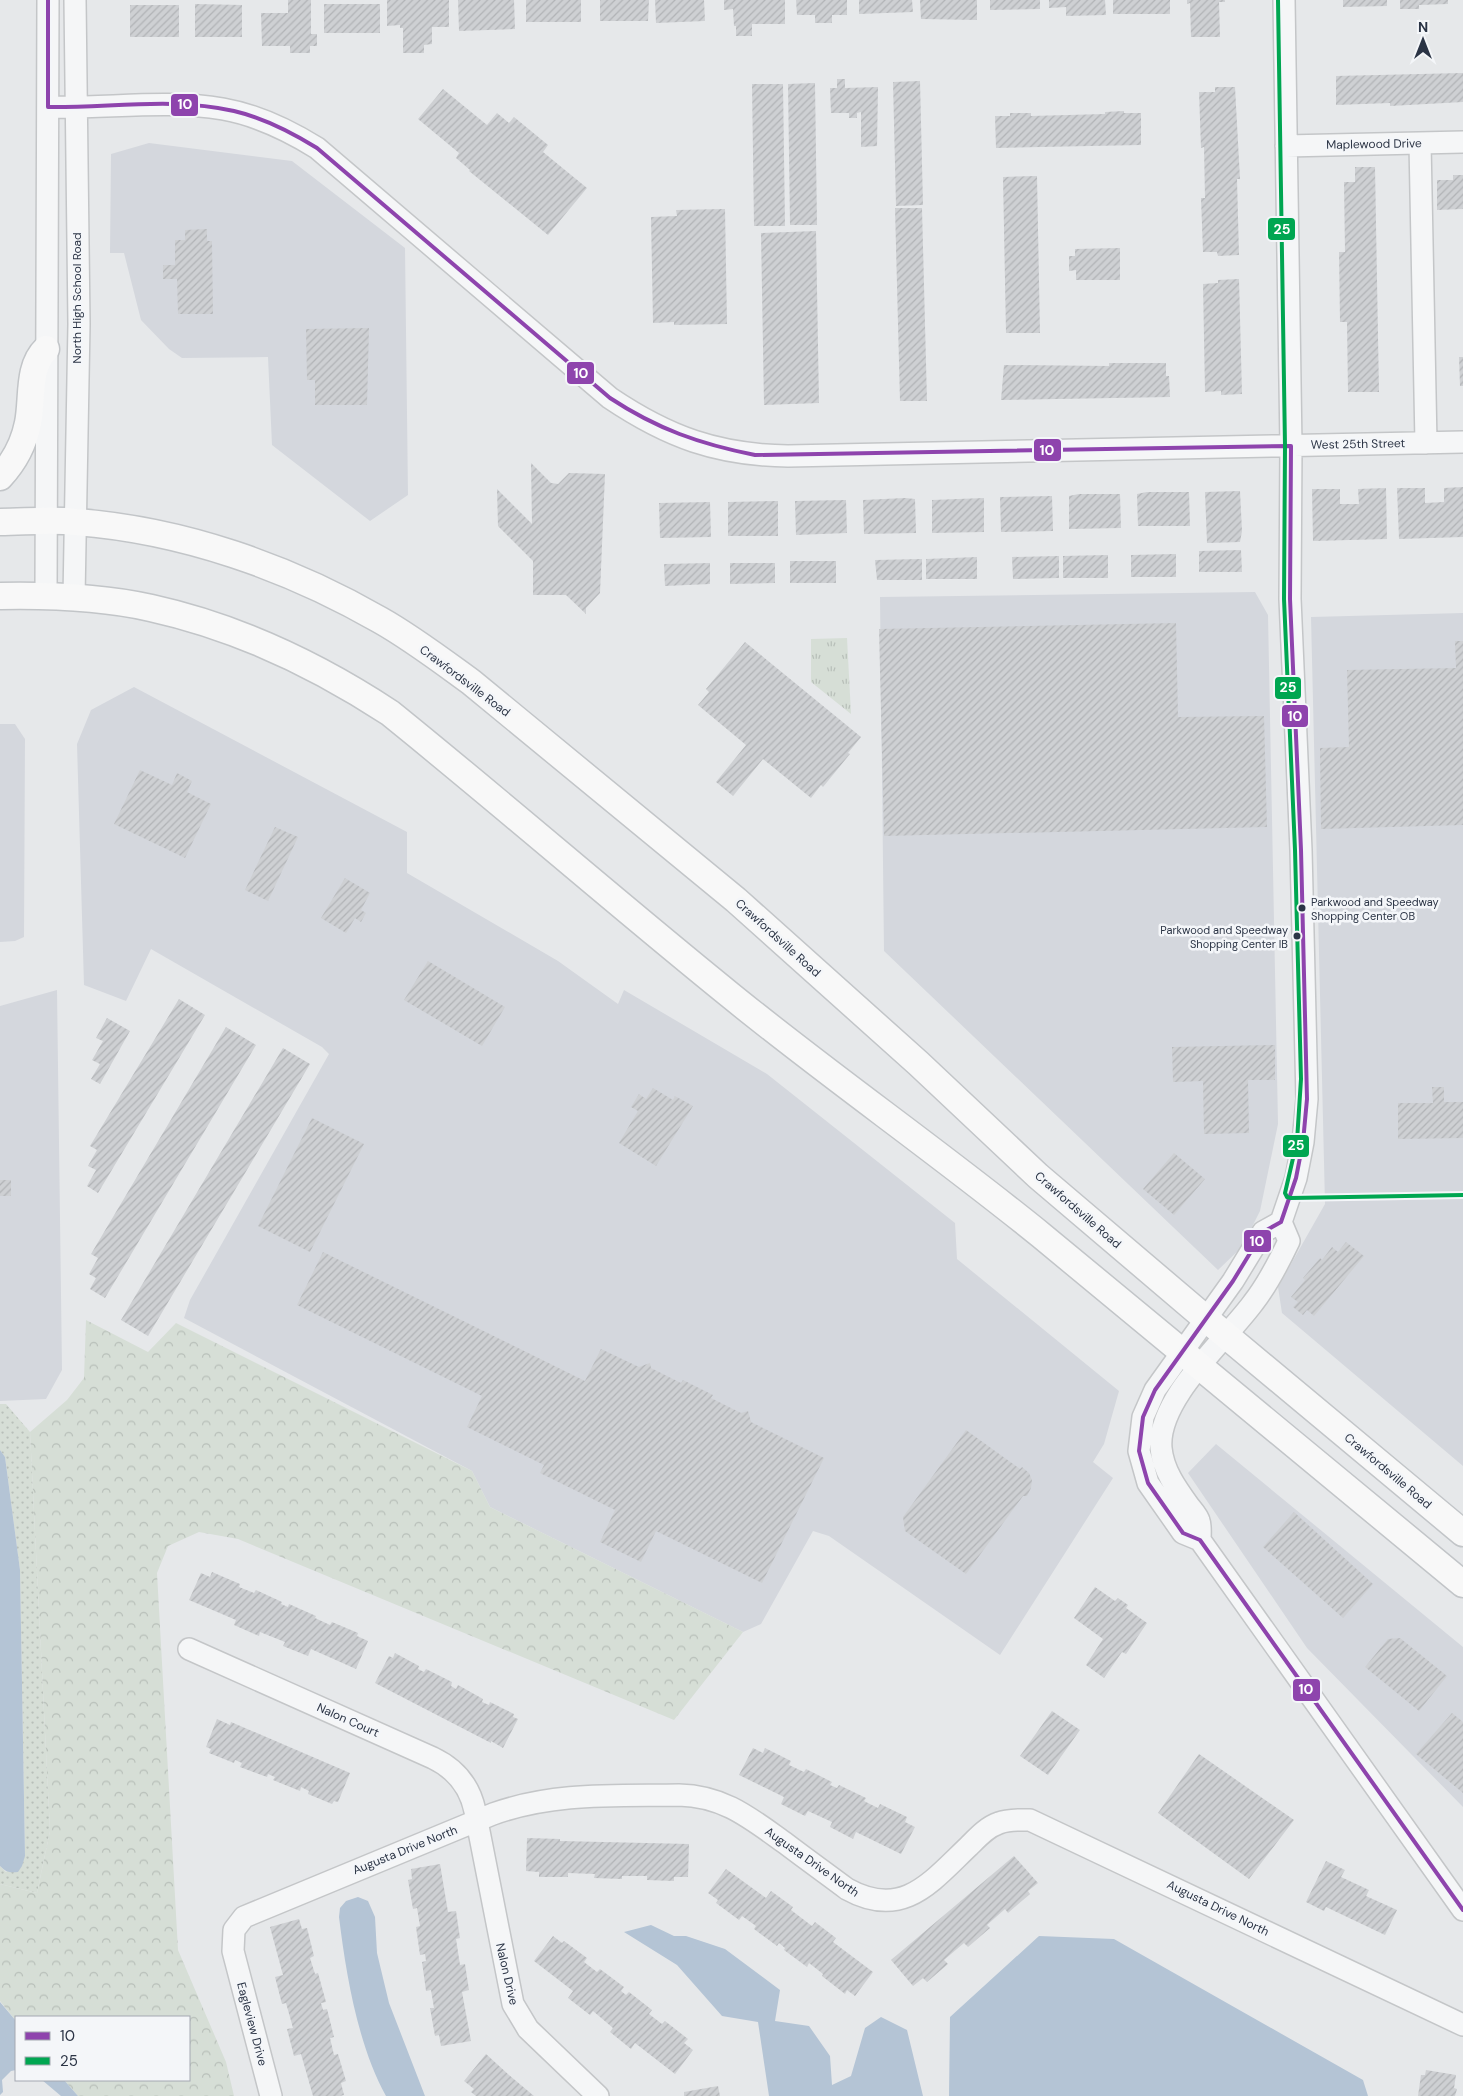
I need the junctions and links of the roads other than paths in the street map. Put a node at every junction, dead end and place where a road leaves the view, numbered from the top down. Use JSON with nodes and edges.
{"nodes":[{"id":1,"x":48,"y":0,"type":"edge"},
{"id":2,"x":75,"y":0,"type":"edge"},
{"id":3,"x":1284,"y":0,"type":"edge"},
{"id":4,"x":48,"y":107,"type":"junction"},
{"id":5,"x":75,"y":108,"type":"junction"},
{"id":6,"x":1463,"y":142,"type":"edge"},
{"id":7,"x":1420,"y":143,"type":"junction"},
{"id":8,"x":1286,"y":146,"type":"junction"},
{"id":9,"x":46,"y":349,"type":"junction"},
{"id":10,"x":1463,"y":442,"type":"edge"},
{"id":11,"x":1426,"y":443,"type":"junction"},
{"id":12,"x":1291,"y":446,"type":"junction"},
{"id":13,"x":0,"y":477,"type":"edge"},
{"id":14,"x":48,"y":521,"type":"junction"},
{"id":15,"x":0,"y":522,"type":"edge"},
{"id":16,"x":76,"y":522,"type":"junction"},
{"id":17,"x":46,"y":595,"type":"junction"},
{"id":18,"x":0,"y":596,"type":"edge"},
{"id":19,"x":74,"y":597,"type":"junction"},
{"id":20,"x":1281,"y":1222,"type":"junction"},
{"id":21,"x":1205,"y":1318,"type":"junction"},
{"id":22,"x":1226,"y":1336,"type":"junction"},
{"id":23,"x":1192,"y":1359,"type":"junction"},
{"id":24,"x":1463,"y":1533,"type":"edge"},
{"id":25,"x":1463,"y":1584,"type":"edge"},
{"id":26,"x":190,"y":1649,"type":"dead end"},
{"id":27,"x":477,"y":1821,"type":"junction"},
{"id":28,"x":1463,"y":1910,"type":"edge"},
{"id":29,"x":232,"y":1951,"type":"joint"},
{"id":30,"x":1463,"y":2026,"type":"edge"},
{"id":31,"x":271,"y":2096,"type":"edge"},
{"id":32,"x":598,"y":2096,"type":"edge"}],
"edges":[{"from":1,"to":4,"type":"street"},
{"from":2,"to":5,"type":"street","name":"North High School Road"},
{"from":3,"to":8,"type":"street"},
{"from":4,"to":5,"type":"street","name":"West 25th Street"},
{"from":4,"to":9,"type":"street"},
{"from":5,"to":12,"type":"street","name":"West 25th Street"},
{"from":5,"to":16,"type":"street","name":"North High School Road"},
{"from":6,"to":7,"type":"street","name":"Maplewood Drive"},
{"from":7,"to":8,"type":"street","name":"Maplewood Drive"},
{"from":7,"to":11,"type":"street"},
{"from":8,"to":12,"type":"street"},
{"from":9,"to":13,"type":"main road"},
{"from":9,"to":14,"type":"street"},
{"from":10,"to":11,"type":"street","name":"West 25th Street"},
{"from":11,"to":12,"type":"street","name":"West 25th Street"},
{"from":12,"to":20,"type":"street"},
{"from":14,"to":15,"type":"main road","name":"Crawfordsville Road"},
{"from":14,"to":16,"type":"main road","name":"Crawfordsville Road"},
{"from":14,"to":17,"type":"street"},
{"from":16,"to":19,"type":"street","name":"North High School Road"},
{"from":16,"to":21,"type":"main road","name":"Crawfordsville Road"},
{"from":17,"to":18,"type":"main road"},
{"from":17,"to":19,"type":"main road"},
{"from":19,"to":23,"type":"main road"},
{"from":20,"to":21,"type":"street"},
{"from":20,"to":22,"type":"street"},
{"from":21,"to":22,"type":"main road","name":"Crawfordsville Road"},
{"from":21,"to":23,"type":"street"},
{"from":22,"to":23,"type":"street"},
{"from":22,"to":24,"type":"main road","name":"Crawfordsville Road"},
{"from":23,"to":25,"type":"main road"},
{"from":23,"to":28,"type":"street"},
{"from":26,"to":27,"type":"street","name":"Nalon Court"},
{"from":27,"to":29,"type":"street","name":"Augusta Drive North"},
{"from":27,"to":30,"type":"street","name":"Augusta Drive North"},
{"from":27,"to":32,"type":"street","name":"Nalon Drive"},
{"from":29,"to":31,"type":"street","name":"Eagleview Drive"}]}
